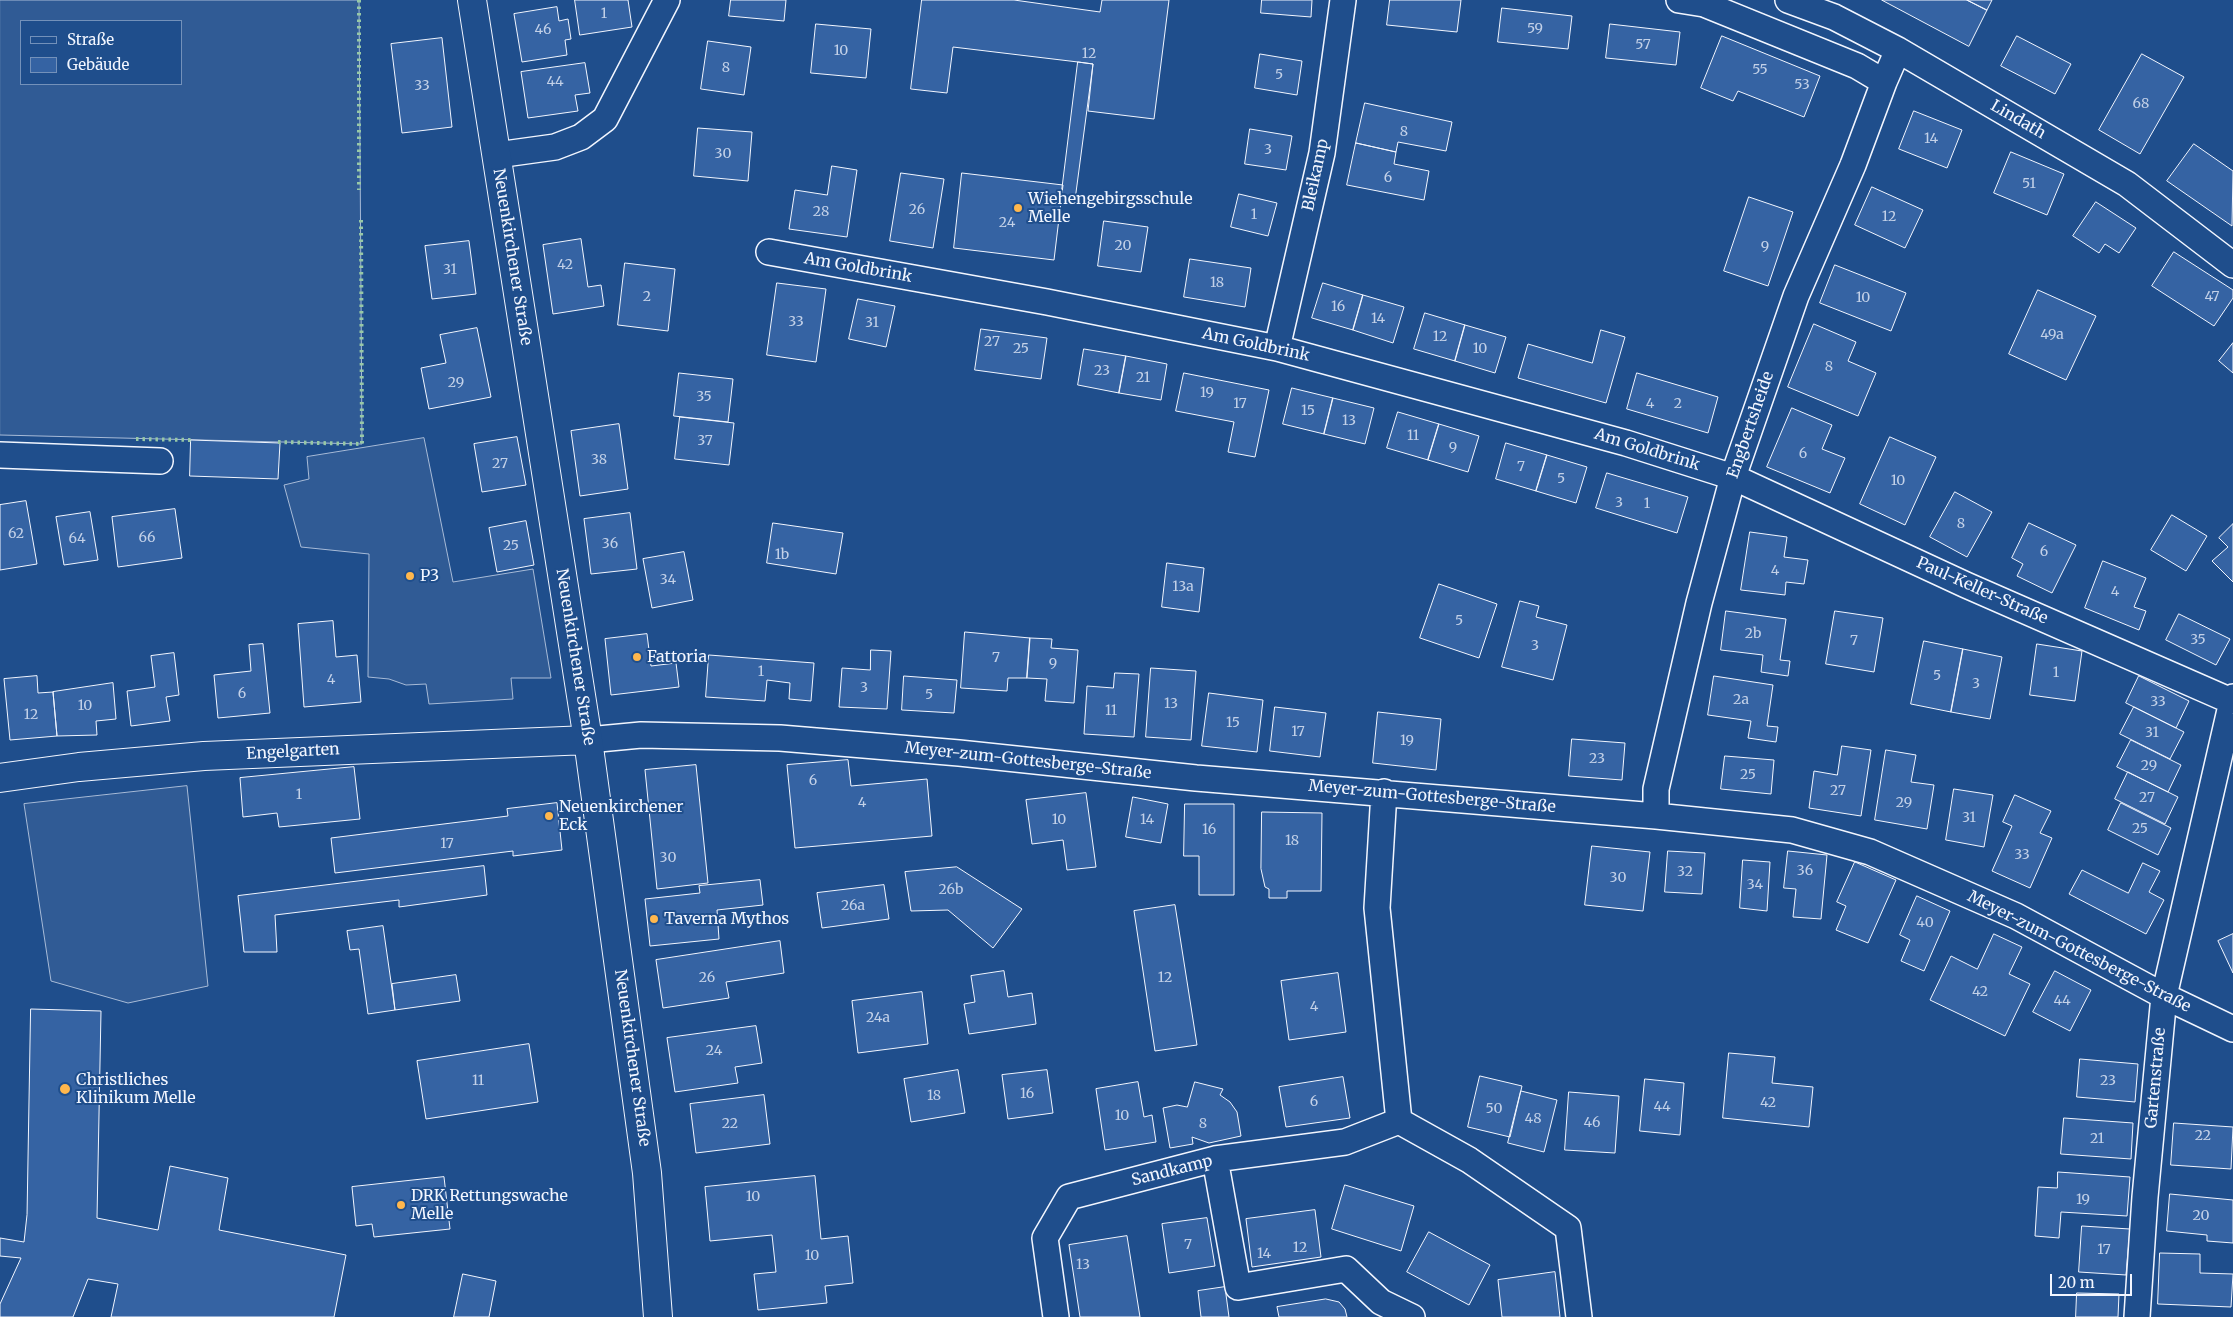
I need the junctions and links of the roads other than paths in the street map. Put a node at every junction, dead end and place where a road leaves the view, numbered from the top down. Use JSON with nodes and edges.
{"nodes":[{"id":1,"x":472,"y":0,"type":"edge"},
{"id":2,"x":667,"y":0,"type":"edge"},
{"id":3,"x":1343,"y":0,"type":"edge"},
{"id":4,"x":1679,"y":0,"type":"edge"},
{"id":5,"x":1788,"y":0,"type":"edge"},
{"id":6,"x":1709,"y":2,"type":"edge"},
{"id":7,"x":1898,"y":50,"type":"junction"},
{"id":8,"x":1884,"y":82,"type":"junction"},
{"id":9,"x":497,"y":155,"type":"junction"},
{"id":10,"x":769,"y":252,"type":"dead end"},
{"id":11,"x":2233,"y":266,"type":"edge"},
{"id":12,"x":1277,"y":348,"type":"junction"},
{"id":13,"x":0,"y":456,"type":"edge"},
{"id":14,"x":160,"y":461,"type":"dead end"},
{"id":15,"x":1733,"y":478,"type":"junction"},
{"id":16,"x":2232,"y":699,"type":"edge"},
{"id":17,"x":588,"y":740,"type":"junction"},
{"id":18,"x":0,"y":778,"type":"edge"},
{"id":19,"x":1384,"y":792,"type":"junction"},
{"id":20,"x":1656,"y":816,"type":"junction"},
{"id":21,"x":2164,"y":996,"type":"junction"},
{"id":22,"x":2233,"y":1029,"type":"edge"},
{"id":23,"x":1400,"y":1121,"type":"junction"},
{"id":24,"x":1215,"y":1159,"type":"junction"},
{"id":25,"x":658,"y":1317,"type":"edge"},
{"id":26,"x":1056,"y":1317,"type":"edge"},
{"id":27,"x":1412,"y":1317,"type":"edge"},
{"id":28,"x":1579,"y":1317,"type":"edge"},
{"id":29,"x":2138,"y":1317,"type":"edge"}],
"edges":[{"from":1,"to":9,"type":"main road","name":"Neuenkirchener Straße"},
{"from":2,"to":9,"type":"street"},
{"from":3,"to":12,"type":"street","name":"Bleikamp"},
{"from":4,"to":6,"type":"street"},
{"from":5,"to":7,"type":"street","name":"Lindath"},
{"from":6,"to":8,"type":"street"},
{"from":7,"to":8,"type":"street","name":"Engbertsheide"},
{"from":7,"to":11,"type":"street","name":"Lindath"},
{"from":8,"to":15,"type":"street","name":"Engbertsheide"},
{"from":9,"to":17,"type":"main road","name":"Neuenkirchener Straße"},
{"from":10,"to":12,"type":"street","name":"Am Goldbrink"},
{"from":12,"to":15,"type":"street","name":"Am Goldbrink"},
{"from":13,"to":14,"type":"street"},
{"from":15,"to":16,"type":"street","name":"Paul-Keller-Straße"},
{"from":15,"to":20,"type":"street","name":"Engbertsheide"},
{"from":16,"to":21,"type":"street","name":"Gartenstraße"},
{"from":17,"to":18,"type":"main road","name":"Engelgarten"},
{"from":17,"to":19,"type":"street","name":"Meyer-zum-Gottesberge-Straße"},
{"from":17,"to":25,"type":"main road","name":"Neuenkirchener Straße"},
{"from":19,"to":20,"type":"street","name":"Meyer-zum-Gottesberge-Straße"},
{"from":19,"to":23,"type":"street"},
{"from":20,"to":21,"type":"street","name":"Meyer-zum-Gottesberge-Straße"},
{"from":21,"to":22,"type":"street","name":"Meyer-zum-Gottesberge-Straße"},
{"from":21,"to":29,"type":"street","name":"Gartenstraße"},
{"from":23,"to":24,"type":"street","name":"Sandkamp"},
{"from":23,"to":28,"type":"street"},
{"from":24,"to":26,"type":"street","name":"Sandkamp"},
{"from":24,"to":27,"type":"street"}]}
